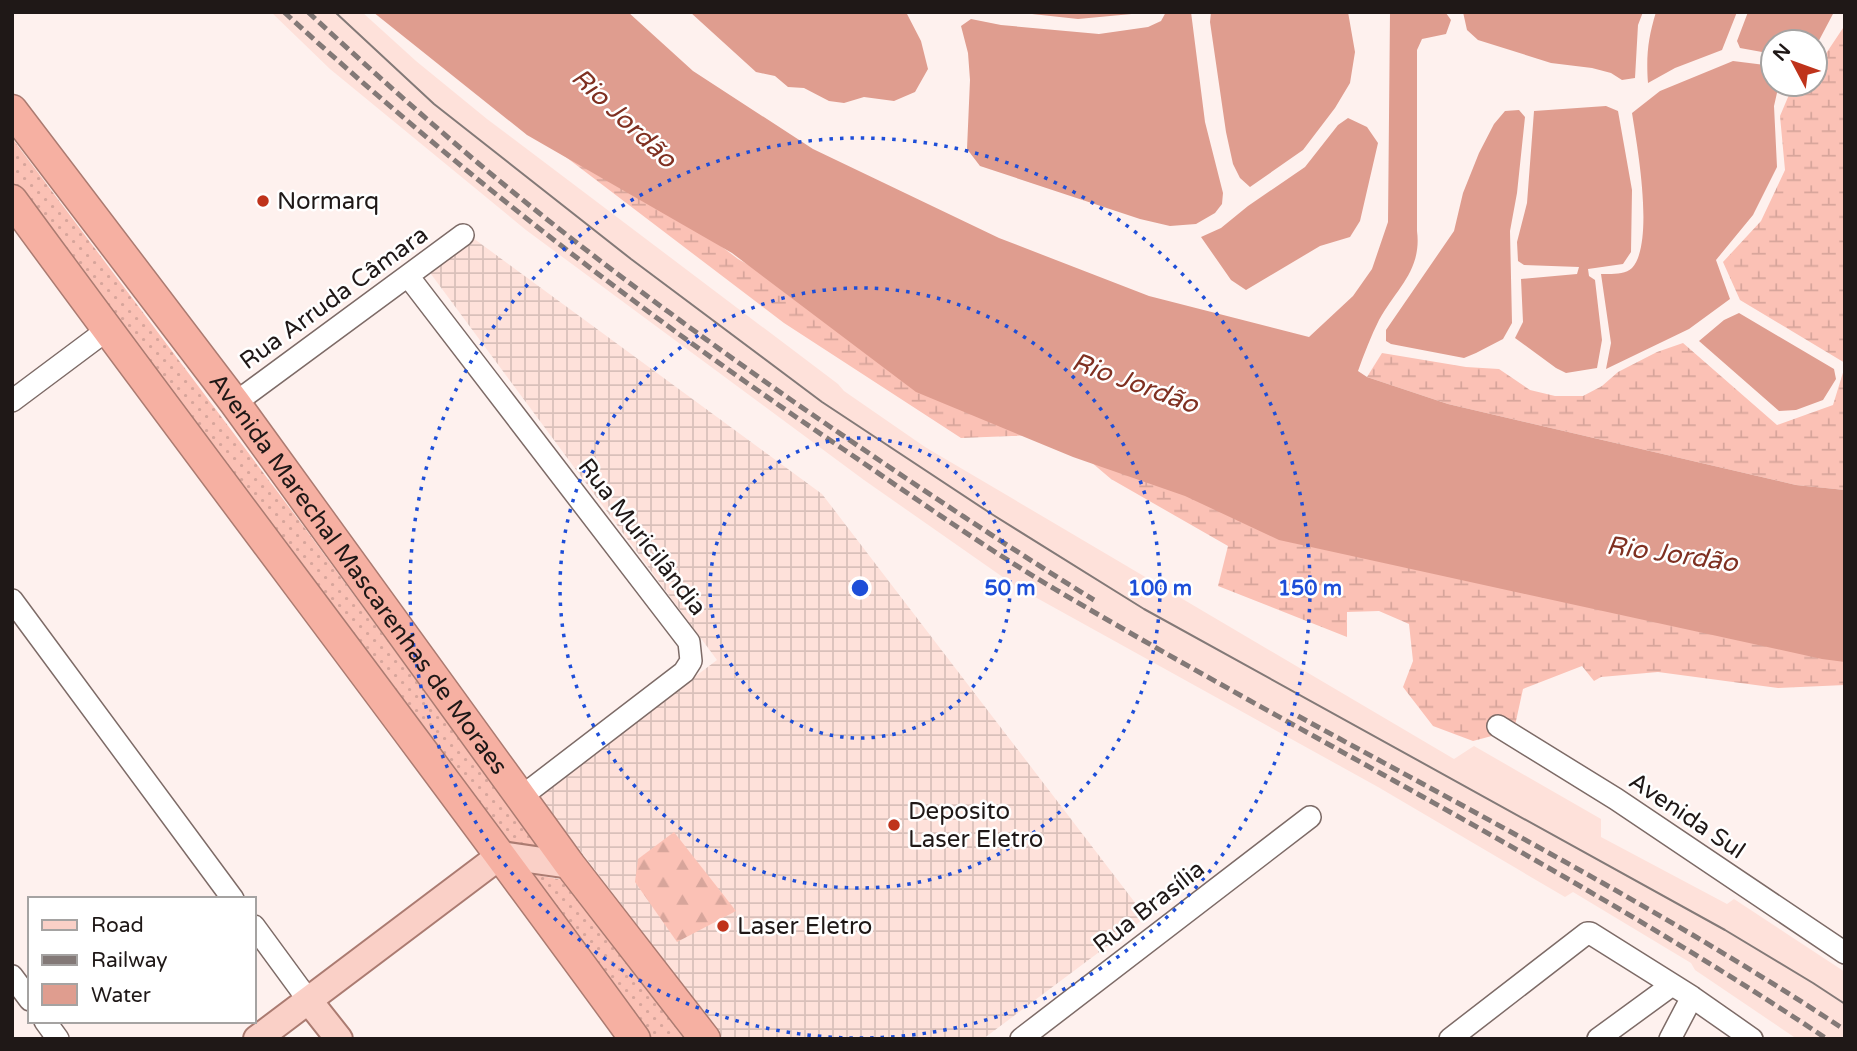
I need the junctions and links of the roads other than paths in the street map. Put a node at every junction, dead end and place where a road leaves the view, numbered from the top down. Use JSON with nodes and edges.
{"nodes":[{"id":1,"x":12,"y":110,"type":"edge"},
{"id":2,"x":12,"y":200,"type":"edge"},
{"id":3,"x":463,"y":235,"type":"dead end"},
{"id":4,"x":408,"y":276,"type":"junction"},
{"id":5,"x":107,"y":330,"type":"junction"},
{"id":6,"x":12,"y":401,"type":"edge"},
{"id":7,"x":235,"y":403,"type":"junction"},
{"id":8,"x":12,"y":600,"type":"edge"},
{"id":9,"x":1498,"y":726,"type":"dead end"},
{"id":10,"x":521,"y":797,"type":"junction"},
{"id":11,"x":1310,"y":817,"type":"dead end"},
{"id":12,"x":501,"y":855,"type":"junction"},
{"id":13,"x":570,"y":865,"type":"junction"},
{"id":14,"x":232,"y":897,"type":"edge"},
{"id":15,"x":256,"y":929,"type":"edge"},
{"id":16,"x":1845,"y":953,"type":"edge"},
{"id":17,"x":12,"y":976,"type":"edge"},
{"id":18,"x":1672,"y":985,"type":"junction"},
{"id":19,"x":28,"y":997,"type":"edge"},
{"id":20,"x":1692,"y":997,"type":"junction"},
{"id":21,"x":309,"y":1001,"type":"junction"},
{"id":22,"x":47,"y":1023,"type":"edge"},
{"id":23,"x":58,"y":1039,"type":"edge"},
{"id":24,"x":257,"y":1039,"type":"edge"},
{"id":25,"x":339,"y":1039,"type":"edge"},
{"id":26,"x":635,"y":1039,"type":"edge"},
{"id":27,"x":705,"y":1039,"type":"edge"},
{"id":28,"x":1021,"y":1039,"type":"edge"},
{"id":29,"x":1450,"y":1039,"type":"edge"},
{"id":30,"x":1598,"y":1039,"type":"edge"},
{"id":31,"x":1670,"y":1039,"type":"edge"},
{"id":32,"x":1752,"y":1039,"type":"edge"}],
"edges":[{"from":1,"to":7,"type":"highway","name":"Avenida Marechal Mascarenhas de Moraes"},
{"from":2,"to":5,"type":"highway"},
{"from":3,"to":4,"type":"street","name":"Rua Arruda Câmara"},
{"from":4,"to":7,"type":"street","name":"Rua Arruda Câmara"},
{"from":4,"to":10,"type":"street","name":"Rua Muricilândia"},
{"from":5,"to":6,"type":"street"},
{"from":5,"to":12,"type":"highway"},
{"from":7,"to":10,"type":"highway","name":"Avenida Marechal Mascarenhas de Moraes"},
{"from":8,"to":14,"type":"street"},
{"from":9,"to":16,"type":"street","name":"Avenida Sul"},
{"from":10,"to":13,"type":"highway","name":"Avenida Marechal Mascarenhas de Moraes"},
{"from":11,"to":28,"type":"street","name":"Rua Brasília"},
{"from":12,"to":13,"type":"main road"},
{"from":12,"to":21,"type":"main road"},
{"from":12,"to":26,"type":"highway"},
{"from":13,"to":27,"type":"highway","name":"Avenida Marechal Mascarenhas de Moraes"},
{"from":15,"to":21,"type":"street"},
{"from":17,"to":19,"type":"street"},
{"from":18,"to":20,"type":"street"},
{"from":18,"to":29,"type":"street"},
{"from":18,"to":30,"type":"street"},
{"from":20,"to":31,"type":"street"},
{"from":20,"to":32,"type":"street"},
{"from":21,"to":24,"type":"main road"},
{"from":21,"to":25,"type":"main road"},
{"from":22,"to":23,"type":"street"}]}
